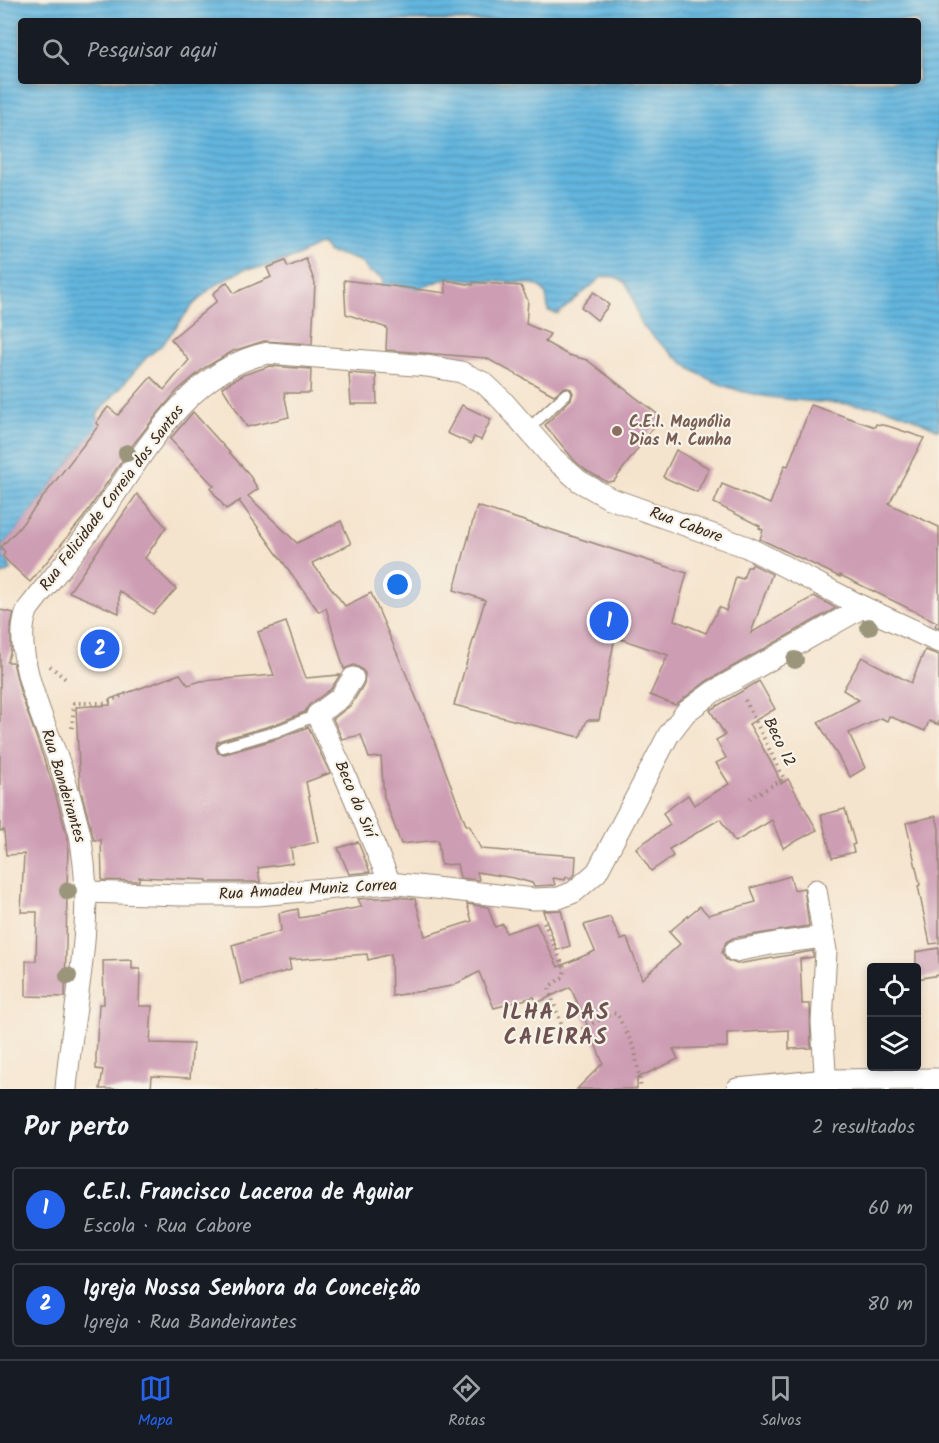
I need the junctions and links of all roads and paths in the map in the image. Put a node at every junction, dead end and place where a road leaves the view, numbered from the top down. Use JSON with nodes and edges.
{"nodes":[{"id":1,"x":461,"y":372,"type":"joint"},
{"id":2,"x":566,"y":394,"type":"dead end"},
{"id":3,"x":528,"y":429,"type":"junction"},
{"id":4,"x":863,"y":607,"type":"junction"},
{"id":5,"x":22,"y":629,"type":"joint"},
{"id":6,"x":939,"y":642,"type":"edge"},
{"id":7,"x":353,"y":678,"type":"dead end"},
{"id":8,"x":735,"y":680,"type":"junction"},
{"id":9,"x":126,"y":694,"type":"dead end"},
{"id":10,"x":317,"y":715,"type":"junction"},
{"id":11,"x":72,"y":732,"type":"dead end"},
{"id":12,"x":223,"y":747,"type":"dead end"},
{"id":13,"x":750,"y":798,"type":"dead end"},
{"id":14,"x":390,"y":883,"type":"junction"},
{"id":15,"x":816,"y":890,"type":"dead end"},
{"id":16,"x":87,"y":892,"type":"junction"},
{"id":17,"x":534,"y":899,"type":"junction"},
{"id":18,"x":824,"y":937,"type":"junction"},
{"id":19,"x":735,"y":951,"type":"dead end"},
{"id":20,"x":939,"y":1079,"type":"edge"},
{"id":21,"x":826,"y":1085,"type":"edge"},
{"id":22,"x":66,"y":1089,"type":"edge"},
{"id":23,"x":641,"y":1089,"type":"edge"},
{"id":24,"x":737,"y":1089,"type":"edge"}],
"edges":[{"from":1,"to":3,"type":"street","name":"Rua Cabore"},
{"from":1,"to":5,"type":"street","name":"Rua Felicidade Correia dos Santos"},
{"from":2,"to":3,"type":"lane"},
{"from":3,"to":4,"type":"street","name":"Rua Cabore"},
{"from":4,"to":6,"type":"street","name":"Rua Cabore"},
{"from":4,"to":8,"type":"street","name":"Rua Amadeu Muniz Correa"},
{"from":5,"to":16,"type":"street","name":"Rua Bandeirantes"},
{"from":7,"to":10,"type":"street"},
{"from":8,"to":13,"type":"path","name":"Beco 12"},
{"from":8,"to":17,"type":"street","name":"Rua Amadeu Muniz Correa"},
{"from":9,"to":11,"type":"path"},
{"from":10,"to":12,"type":"lane"},
{"from":10,"to":14,"type":"street","name":"Beco do Sirí"},
{"from":14,"to":16,"type":"street","name":"Rua Amadeu Muniz Correa"},
{"from":14,"to":17,"type":"street","name":"Rua Amadeu Muniz Correa"},
{"from":15,"to":18,"type":"street"},
{"from":16,"to":22,"type":"street","name":"Rua Bandeirantes"},
{"from":17,"to":23,"type":"path"},
{"from":18,"to":19,"type":"street"},
{"from":18,"to":21,"type":"street"},
{"from":20,"to":21,"type":"street"},
{"from":21,"to":24,"type":"street"}]}
